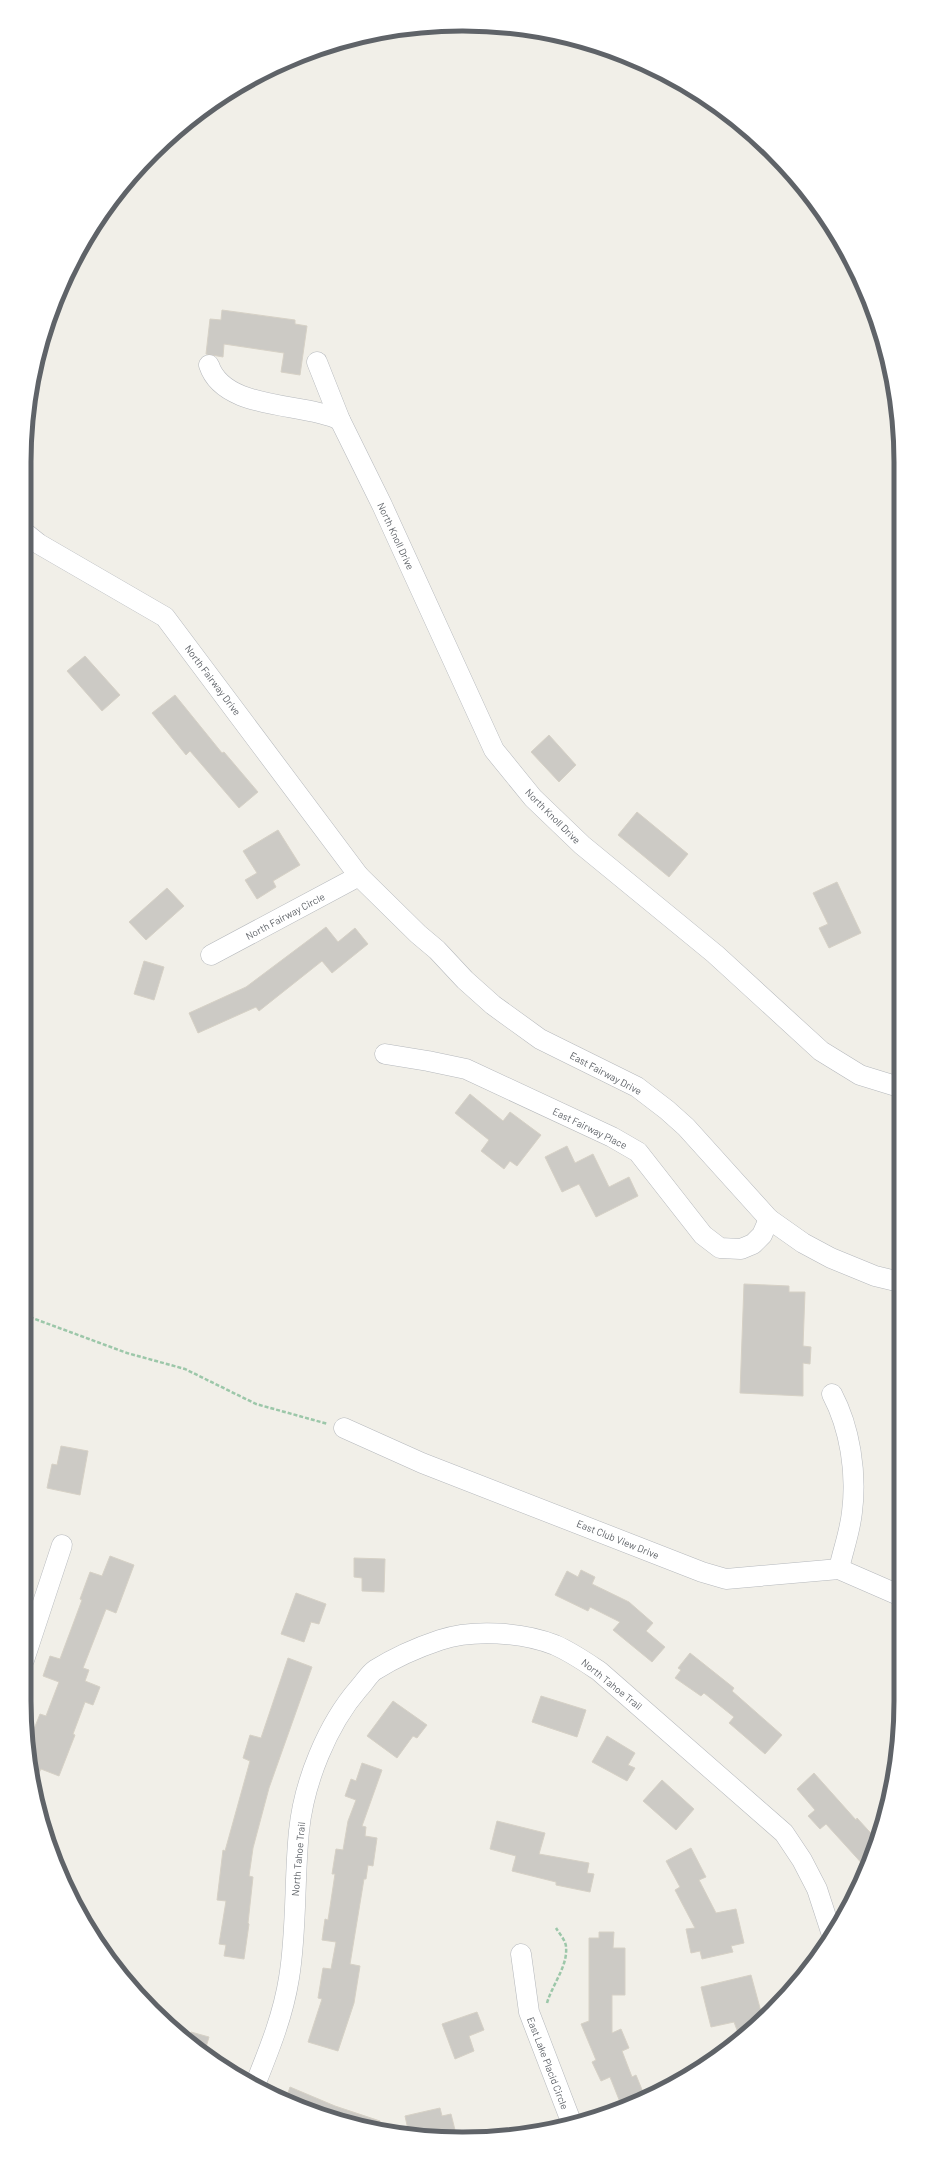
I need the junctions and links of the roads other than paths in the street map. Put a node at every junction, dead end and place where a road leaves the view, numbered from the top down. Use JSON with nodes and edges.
{"nodes":[{"id":1,"x":317,"y":362,"type":"dead end"},
{"id":2,"x":209,"y":365,"type":"dead end"},
{"id":3,"x":340,"y":420,"type":"junction"},
{"id":4,"x":31,"y":538,"type":"edge"},
{"id":5,"x":359,"y":876,"type":"junction"},
{"id":6,"x":211,"y":955,"type":"dead end"},
{"id":7,"x":385,"y":1054,"type":"dead end"},
{"id":8,"x":894,"y":1085,"type":"edge"},
{"id":9,"x":769,"y":1219,"type":"junction"},
{"id":10,"x":894,"y":1281,"type":"edge"},
{"id":11,"x":832,"y":1394,"type":"dead end"},
{"id":12,"x":344,"y":1428,"type":"road end"},
{"id":13,"x":62,"y":1545,"type":"dead end"},
{"id":14,"x":839,"y":1569,"type":"junction"},
{"id":15,"x":894,"y":1593,"type":"edge"},
{"id":16,"x":31,"y":1639,"type":"edge"},
{"id":17,"x":829,"y":1927,"type":"edge"},
{"id":18,"x":521,"y":1954,"type":"dead end"},
{"id":19,"x":257,"y":2080,"type":"edge"},
{"id":20,"x":570,"y":2118,"type":"edge"}],
"edges":[{"from":1,"to":3,"type":"street","name":"North Knoll Drive"},
{"from":2,"to":3,"type":"street"},
{"from":3,"to":8,"type":"street","name":"North Knoll Drive"},
{"from":4,"to":5,"type":"street","name":"North Fairway Drive"},
{"from":5,"to":6,"type":"street","name":"North Fairway Circle"},
{"from":5,"to":9,"type":"street","name":"East Fairway Drive"},
{"from":7,"to":9,"type":"street","name":"East Fairway Place"},
{"from":9,"to":10,"type":"street","name":"East Fairway Drive"},
{"from":11,"to":14,"type":"street"},
{"from":12,"to":14,"type":"street","name":"East Club View Drive"},
{"from":13,"to":16,"type":"street"},
{"from":14,"to":15,"type":"street","name":"East Club View Drive"},
{"from":17,"to":19,"type":"street","name":"North Tahoe Trail"},
{"from":18,"to":20,"type":"street","name":"East Lake Placid Circle"}]}
